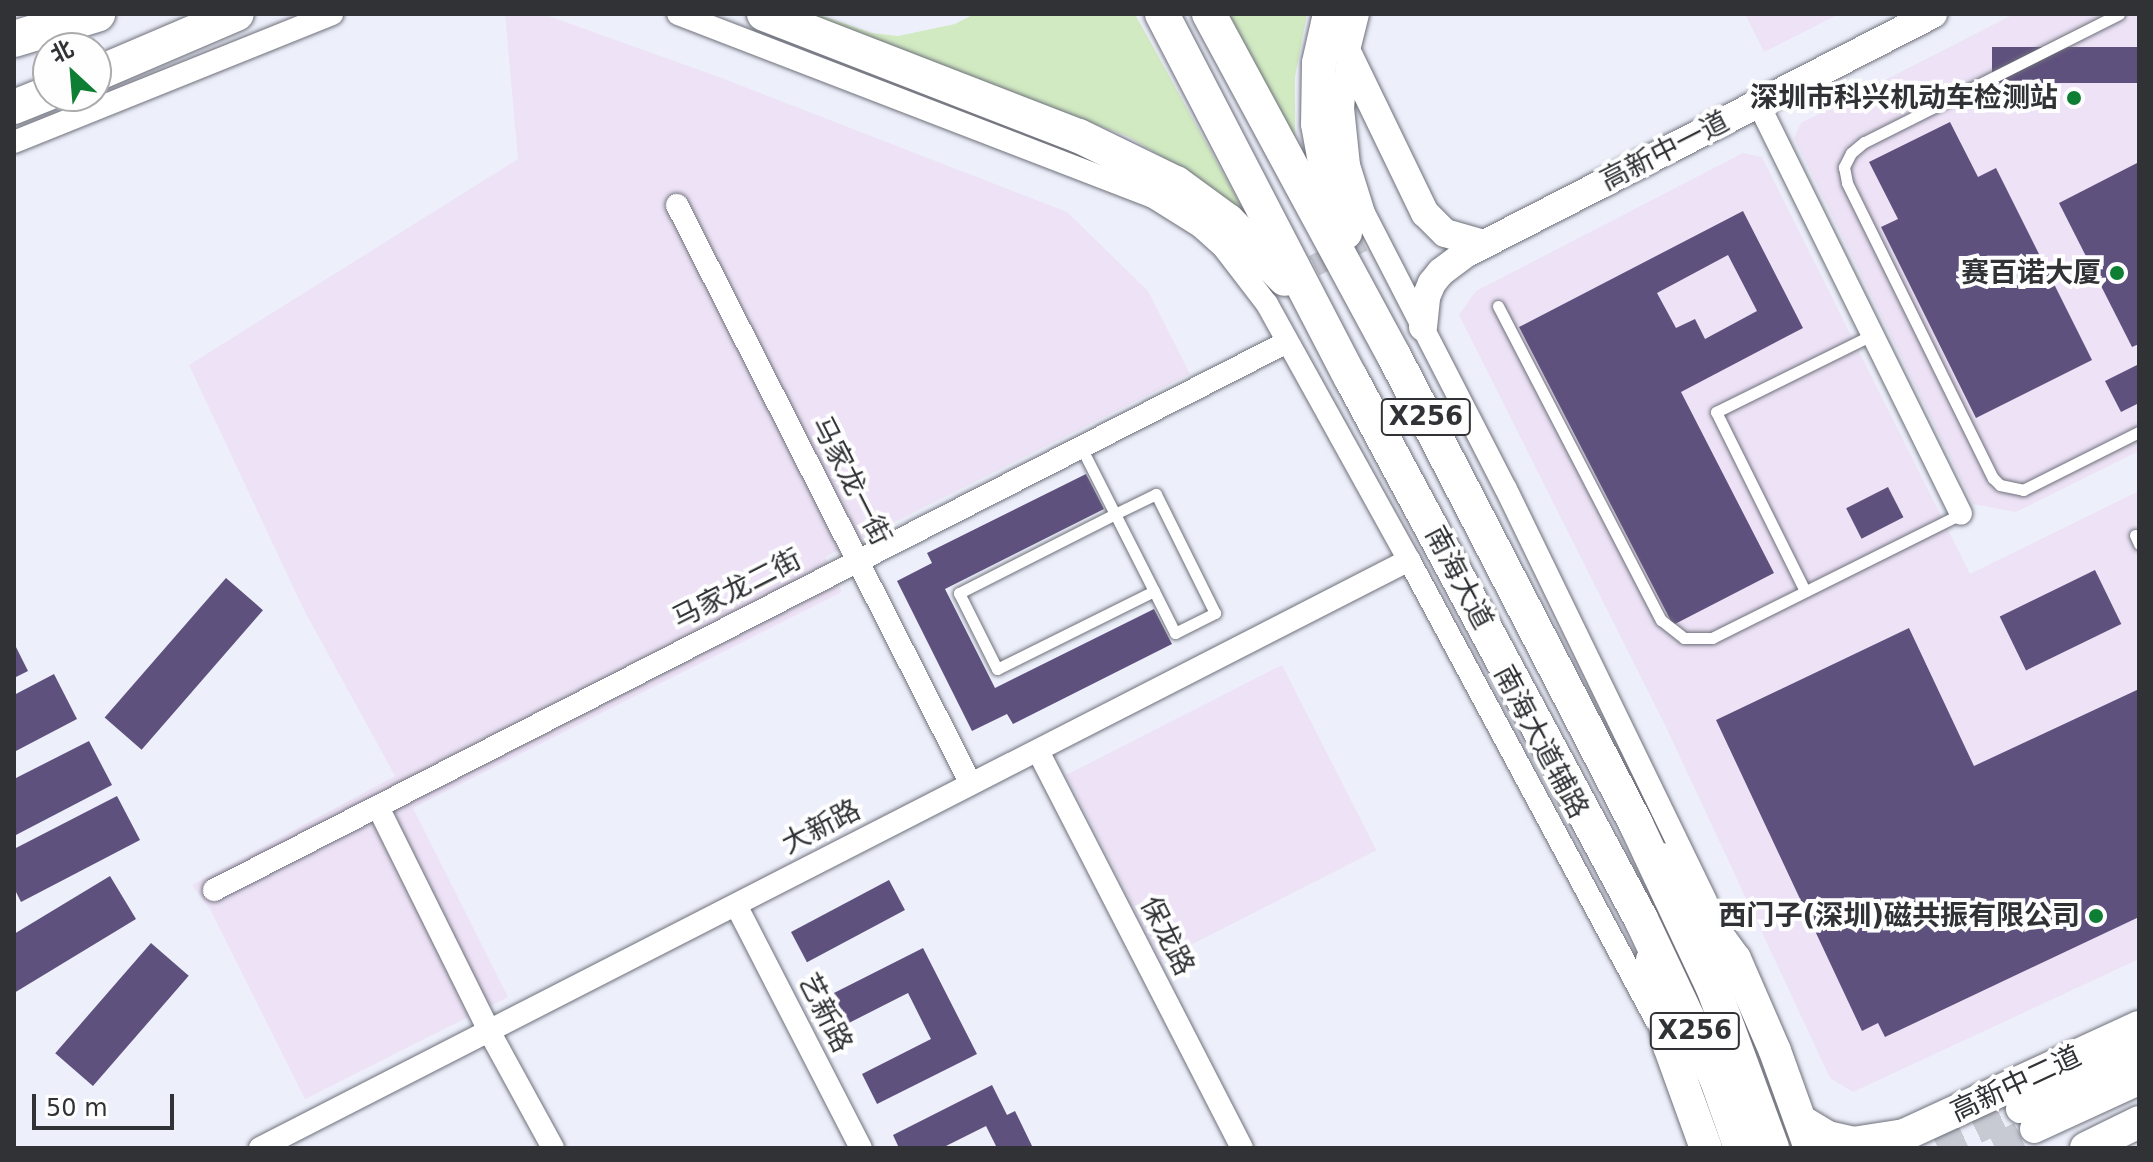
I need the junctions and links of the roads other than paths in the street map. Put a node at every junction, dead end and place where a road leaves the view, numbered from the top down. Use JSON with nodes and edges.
{"nodes":[{"id":1,"x":97,"y":14,"type":"edge"},
{"id":2,"x":237,"y":14,"type":"edge"},
{"id":3,"x":678,"y":14,"type":"edge"},
{"id":4,"x":764,"y":14,"type":"edge"},
{"id":5,"x":1162,"y":14,"type":"edge"},
{"id":6,"x":1209,"y":14,"type":"edge"},
{"id":7,"x":1330,"y":14,"type":"edge"},
{"id":8,"x":1358,"y":14,"type":"edge"},
{"id":9,"x":1933,"y":14,"type":"edge"},
{"id":10,"x":2119,"y":14,"type":"edge"},
{"id":11,"x":321,"y":16,"type":"edge"},
{"id":12,"x":14,"y":39,"type":"edge"},
{"id":13,"x":1348,"y":54,"type":"junction"},
{"id":14,"x":112,"y":67,"type":"edge"},
{"id":15,"x":1758,"y":103,"type":"junction"},
{"id":16,"x":14,"y":142,"type":"edge"},
{"id":17,"x":677,"y":205,"type":"dead end"},
{"id":18,"x":1483,"y":244,"type":"junction"},
{"id":19,"x":1498,"y":306,"type":"dead end"},
{"id":20,"x":1423,"y":327,"type":"junction"},
{"id":21,"x":1872,"y":335,"type":"junction"},
{"id":22,"x":1287,"y":342,"type":"junction"},
{"id":23,"x":1394,"y":356,"type":"junction"},
{"id":24,"x":1351,"y":378,"type":"junction"},
{"id":25,"x":2139,"y":432,"type":"edge"},
{"id":26,"x":1081,"y":447,"type":"junction"},
{"id":27,"x":1115,"y":514,"type":"junction"},
{"id":28,"x":1961,"y":514,"type":"joint"},
{"id":29,"x":1409,"y":560,"type":"junction"},
{"id":30,"x":858,"y":561,"type":"junction"},
{"id":31,"x":1154,"y":591,"type":"junction"},
{"id":32,"x":1805,"y":591,"type":"junction"},
{"id":33,"x":1038,"y":751,"type":"junction"},
{"id":34,"x":971,"y":784,"type":"junction"},
{"id":35,"x":378,"y":807,"type":"junction"},
{"id":36,"x":1636,"y":824,"type":"junction"},
{"id":37,"x":214,"y":890,"type":"dead end"},
{"id":38,"x":736,"y":905,"type":"junction"},
{"id":39,"x":1641,"y":919,"type":"junction"},
{"id":40,"x":1735,"y":959,"type":"junction"},
{"id":41,"x":2139,"y":1027,"type":"edge"},
{"id":42,"x":489,"y":1031,"type":"junction"},
{"id":43,"x":1669,"y":1046,"type":"junction"},
{"id":44,"x":2139,"y":1054,"type":"edge"},
{"id":45,"x":2139,"y":1081,"type":"edge"},
{"id":46,"x":1948,"y":1116,"type":"junction"},
{"id":47,"x":2139,"y":1122,"type":"edge"},
{"id":48,"x":1806,"y":1135,"type":"edge"},
{"id":49,"x":260,"y":1148,"type":"edge"},
{"id":50,"x":553,"y":1148,"type":"edge"},
{"id":51,"x":861,"y":1148,"type":"edge"},
{"id":52,"x":1242,"y":1148,"type":"edge"},
{"id":53,"x":1706,"y":1148,"type":"edge"},
{"id":54,"x":1741,"y":1148,"type":"edge"},
{"id":55,"x":1772,"y":1148,"type":"edge"},
{"id":56,"x":1935,"y":1148,"type":"edge"},
{"id":57,"x":2086,"y":1148,"type":"edge"}],
"edges":[{"from":1,"to":12,"type":"highway"},
{"from":2,"to":14,"type":"main road"},
{"from":3,"to":22,"type":"street","name":"南海大道辅路"},
{"from":4,"to":24,"type":"main road"},
{"from":5,"to":24,"type":"main road","name":"南海大道","number":"X256"},
{"from":6,"to":23,"type":"main road","name":"南海大道","number":"X256"},
{"from":7,"to":23,"type":"main road"},
{"from":8,"to":13,"type":"street"},
{"from":9,"to":15,"type":"street","name":"高新中一道"},
{"from":10,"to":25,"type":"lane"},
{"from":11,"to":16,"type":"street"},
{"from":13,"to":18,"type":"street"},
{"from":13,"to":20,"type":"street"},
{"from":15,"to":18,"type":"street","name":"高新中一道"},
{"from":15,"to":21,"type":"street"},
{"from":17,"to":30,"type":"street","name":"马家龙一街"},
{"from":18,"to":20,"type":"street","name":"高新中一道"},
{"from":19,"to":32,"type":"lane"},
{"from":20,"to":40,"type":"street"},
{"from":21,"to":28,"type":"street"},
{"from":21,"to":32,"type":"lane"},
{"from":22,"to":26,"type":"street","name":"马家龙二街"},
{"from":22,"to":29,"type":"street","name":"南海大道辅路"},
{"from":23,"to":36,"type":"main road","name":"南海大道","number":"X256"},
{"from":24,"to":39,"type":"main road","name":"南海大道","number":"X256"},
{"from":26,"to":27,"type":"lane"},
{"from":26,"to":30,"type":"street","name":"马家龙二街"},
{"from":27,"to":31,"type":"lane"},
{"from":27,"to":31,"type":"lane"},
{"from":27,"to":31,"type":"lane"},
{"from":28,"to":32,"type":"lane"},
{"from":29,"to":33,"type":"street","name":"大新路"},
{"from":29,"to":43,"type":"street","name":"南海大道辅路"},
{"from":30,"to":34,"type":"street","name":"马家龙一街"},
{"from":30,"to":35,"type":"street","name":"马家龙二街"},
{"from":33,"to":34,"type":"street","name":"大新路"},
{"from":33,"to":52,"type":"street","name":"保龙路"},
{"from":34,"to":38,"type":"street","name":"大新路"},
{"from":35,"to":37,"type":"street","name":"马家龙二街"},
{"from":35,"to":42,"type":"street"},
{"from":36,"to":40,"type":"main road"},
{"from":36,"to":55,"type":"main road","name":"南海大道","number":"X256"},
{"from":38,"to":42,"type":"street","name":"大新路"},
{"from":38,"to":51,"type":"street","name":"艺新路"},
{"from":39,"to":43,"type":"main road"},
{"from":39,"to":54,"type":"main road","name":"南海大道","number":"X256"},
{"from":40,"to":48,"type":"main road"},
{"from":41,"to":46,"type":"main road","name":"高新中二道"},
{"from":42,"to":49,"type":"street","name":"大新路"},
{"from":42,"to":50,"type":"street"},
{"from":43,"to":53,"type":"main road"},
{"from":44,"to":45,"type":"street"},
{"from":46,"to":48,"type":"main road","name":"高新中二道"},
{"from":46,"to":56,"type":"main road"},
{"from":47,"to":57,"type":"main road"}]}
